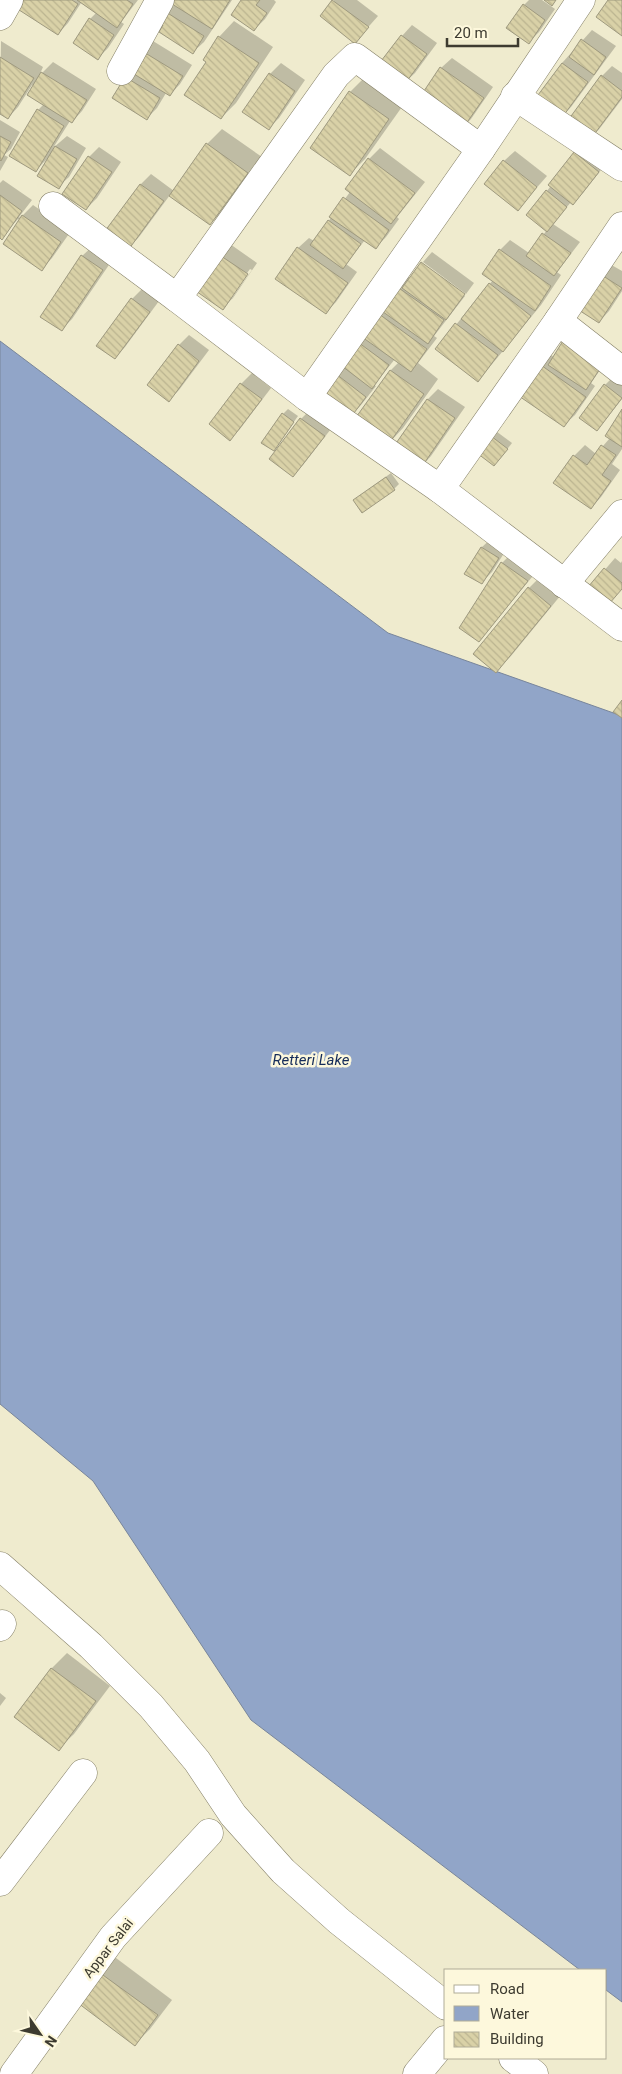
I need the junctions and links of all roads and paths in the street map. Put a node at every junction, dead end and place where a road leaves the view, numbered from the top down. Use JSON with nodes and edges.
{"nodes":[{"id":1,"x":9,"y":0,"type":"edge"},
{"id":2,"x":160,"y":0,"type":"edge"},
{"id":3,"x":581,"y":0,"type":"edge"},
{"id":4,"x":0,"y":16,"type":"edge"},
{"id":5,"x":121,"y":71,"type":"dead end"},
{"id":6,"x":515,"y":96,"type":"junction"},
{"id":7,"x":480,"y":150,"type":"junction"},
{"id":8,"x":622,"y":167,"type":"edge"},
{"id":9,"x":53,"y":206,"type":"dead end"},
{"id":10,"x":622,"y":226,"type":"edge"},
{"id":11,"x":177,"y":298,"type":"junction"},
{"id":12,"x":558,"y":321,"type":"junction"},
{"id":13,"x":622,"y":371,"type":"edge"},
{"id":14,"x":307,"y":397,"type":"junction"},
{"id":15,"x":440,"y":489,"type":"junction"},
{"id":16,"x":622,"y":514,"type":"edge"},
{"id":17,"x":564,"y":584,"type":"junction"},
{"id":18,"x":622,"y":627,"type":"edge"},
{"id":19,"x":0,"y":1566,"type":"edge"},
{"id":20,"x":84,"y":1773,"type":"dead end"},
{"id":21,"x":208,"y":1833,"type":"dead end"},
{"id":22,"x":0,"y":1882,"type":"edge"},
{"id":23,"x":444,"y":2004,"type":"edge"},
{"id":24,"x":444,"y":2041,"type":"edge"},
{"id":25,"x":513,"y":2059,"type":"edge"},
{"id":26,"x":10,"y":2068,"type":"edge"},
{"id":27,"x":417,"y":2074,"type":"edge"},
{"id":28,"x":534,"y":2074,"type":"edge"}],
"edges":[{"from":1,"to":4,"type":"street"},
{"from":2,"to":5,"type":"street"},
{"from":3,"to":6,"type":"street"},
{"from":6,"to":7,"type":"street"},
{"from":6,"to":8,"type":"street"},
{"from":7,"to":11,"type":"street"},
{"from":7,"to":14,"type":"street"},
{"from":9,"to":11,"type":"street"},
{"from":10,"to":12,"type":"street"},
{"from":11,"to":14,"type":"street"},
{"from":12,"to":13,"type":"street"},
{"from":12,"to":15,"type":"street"},
{"from":14,"to":15,"type":"street"},
{"from":15,"to":17,"type":"street"},
{"from":16,"to":17,"type":"street"},
{"from":17,"to":18,"type":"street"},
{"from":19,"to":23,"type":"street"},
{"from":20,"to":22,"type":"street"},
{"from":21,"to":26,"type":"street","name":"Appar Salai"},
{"from":24,"to":27,"type":"street"},
{"from":25,"to":28,"type":"street"}]}
